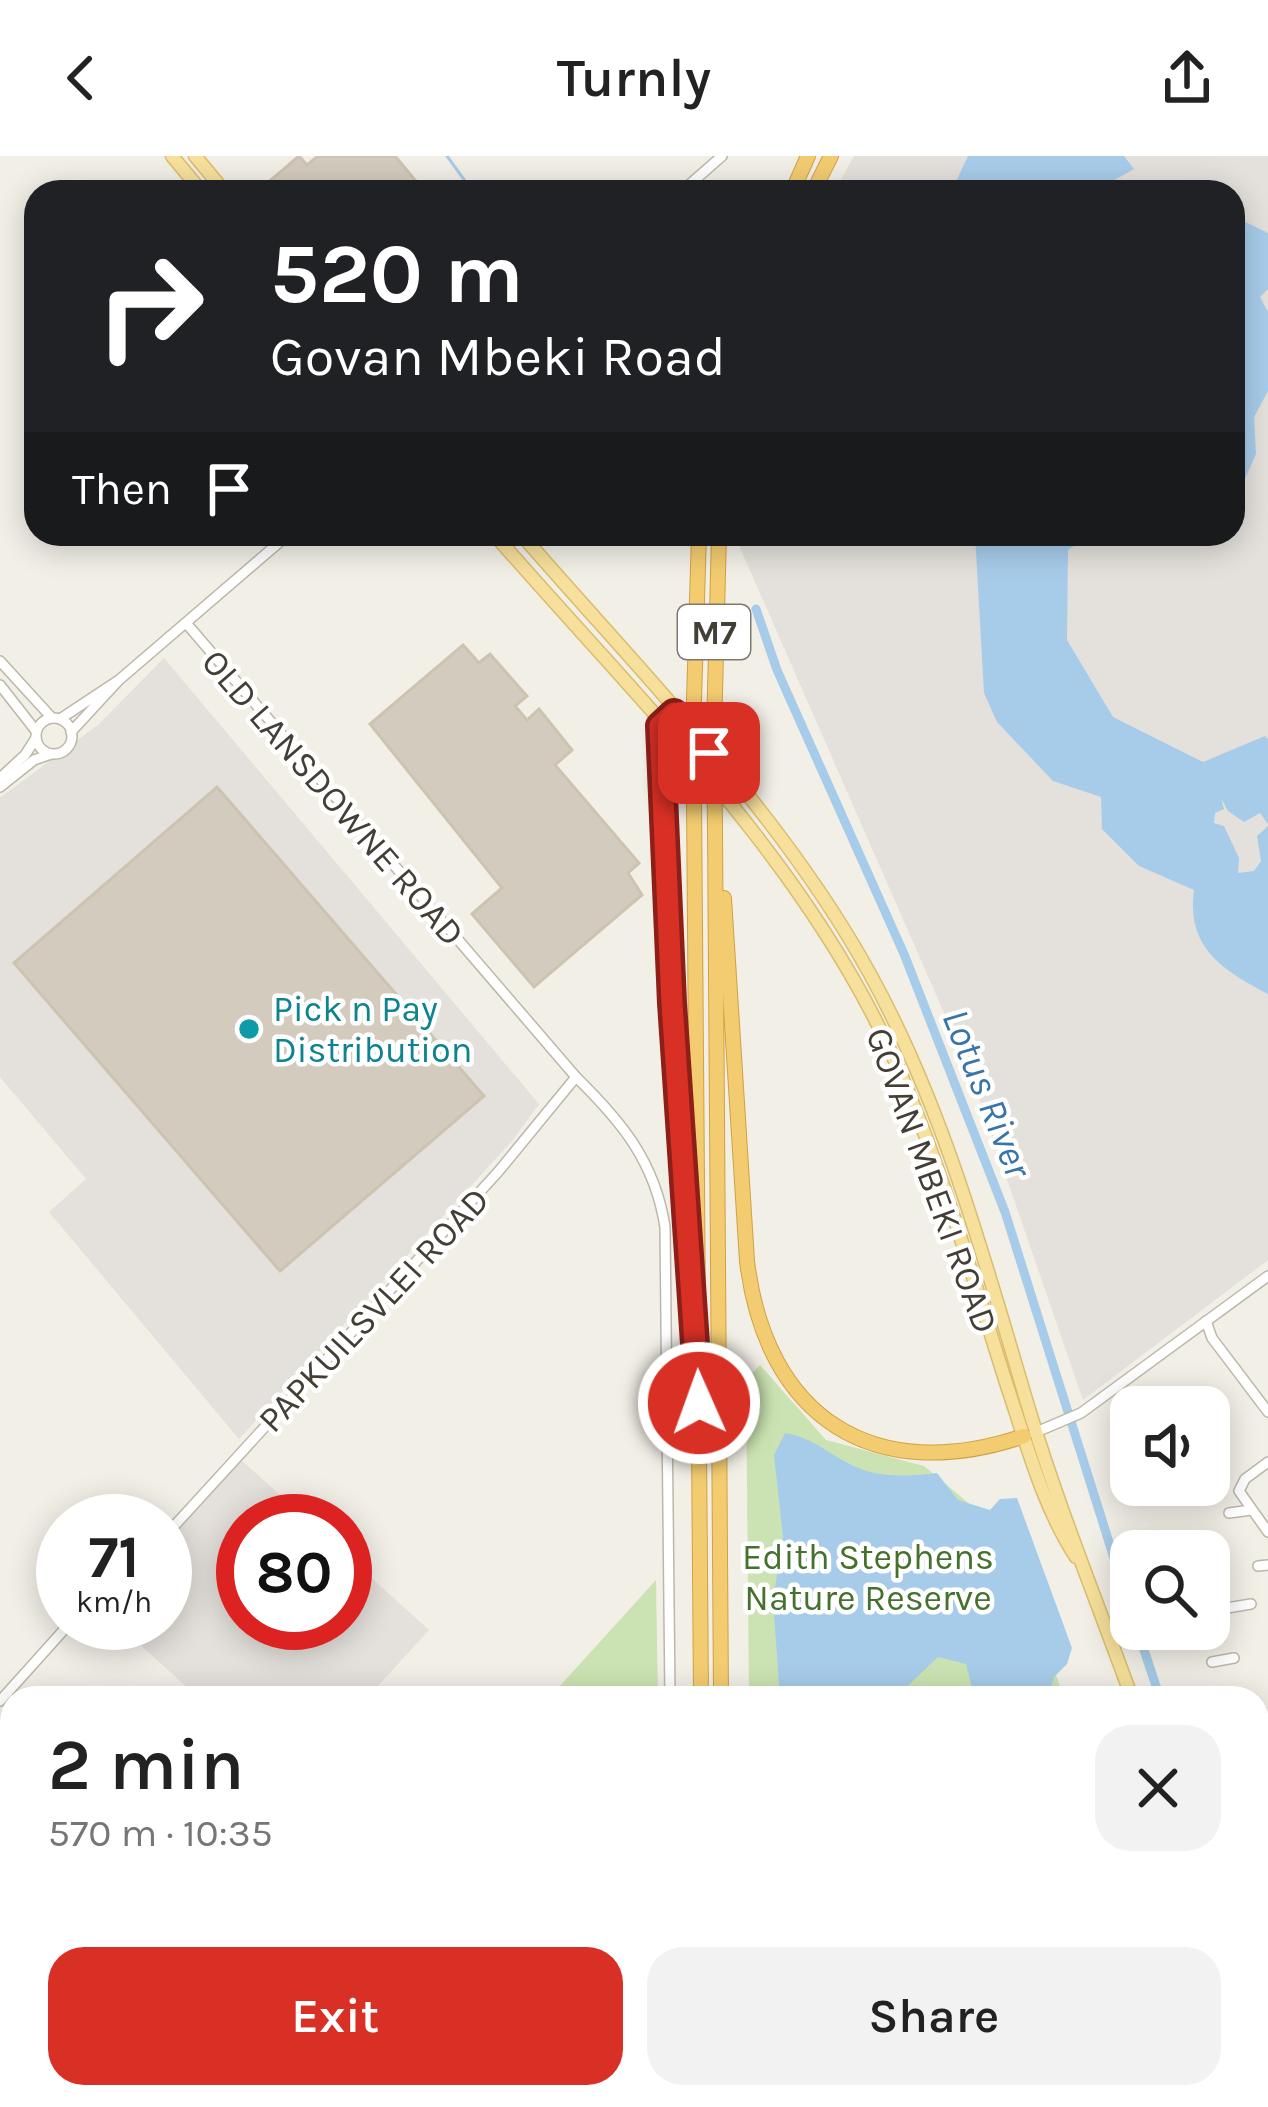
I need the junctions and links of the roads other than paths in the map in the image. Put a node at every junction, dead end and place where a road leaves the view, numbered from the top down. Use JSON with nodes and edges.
{"nodes":[{"id":1,"x":172,"y":156,"type":"edge"},
{"id":2,"x":195,"y":156,"type":"edge"},
{"id":3,"x":722,"y":156,"type":"edge"},
{"id":4,"x":192,"y":180,"type":"edge"},
{"id":5,"x":215,"y":180,"type":"edge"},
{"id":6,"x":695,"y":180,"type":"edge"},
{"id":7,"x":275,"y":546,"type":"edge"},
{"id":8,"x":504,"y":546,"type":"edge"},
{"id":9,"x":531,"y":546,"type":"edge"},
{"id":10,"x":699,"y":546,"type":"edge"},
{"id":11,"x":719,"y":546,"type":"edge"},
{"id":12,"x":186,"y":623,"type":"junction"},
{"id":13,"x":0,"y":661,"type":"edge"},
{"id":14,"x":119,"y":680,"type":"junction"},
{"id":15,"x":0,"y":685,"type":"edge"},
{"id":16,"x":674,"y":713,"type":"junction"},
{"id":17,"x":56,"y":719,"type":"junction"},
{"id":18,"x":660,"y":726,"type":"junction"},
{"id":19,"x":71,"y":732,"type":"junction"},
{"id":20,"x":36,"y":734,"type":"junction"},
{"id":21,"x":51,"y":754,"type":"junction"},
{"id":22,"x":0,"y":778,"type":"edge"},
{"id":23,"x":0,"y":788,"type":"edge"},
{"id":24,"x":715,"y":834,"type":"junction"},
{"id":25,"x":576,"y":1077,"type":"junction"},
{"id":26,"x":1267,"y":1279,"type":"edge"},
{"id":27,"x":1206,"y":1321,"type":"junction"},
{"id":28,"x":699,"y":1360,"type":"junction"},
{"id":29,"x":1268,"y":1412,"type":"edge"},
{"id":30,"x":1030,"y":1434,"type":"junction"},
{"id":31,"x":1268,"y":1462,"type":"edge"},
{"id":32,"x":192,"y":1507,"type":"edge"},
{"id":33,"x":1251,"y":1510,"type":"junction"},
{"id":34,"x":1229,"y":1513,"type":"dead end"},
{"id":35,"x":1268,"y":1532,"type":"edge"},
{"id":36,"x":1251,"y":1604,"type":"dead end"},
{"id":37,"x":1230,"y":1608,"type":"edge"},
{"id":38,"x":46,"y":1650,"type":"edge"},
{"id":39,"x":1234,"y":1658,"type":"dead end"},
{"id":40,"x":1212,"y":1662,"type":"dead end"},
{"id":41,"x":13,"y":1686,"type":"edge"},
{"id":42,"x":670,"y":1686,"type":"edge"},
{"id":43,"x":701,"y":1686,"type":"edge"},
{"id":44,"x":721,"y":1686,"type":"edge"},
{"id":45,"x":1128,"y":1686,"type":"edge"}],
"edges":[{"from":1,"to":4,"type":"main road"},
{"from":2,"to":5,"type":"main road"},
{"from":3,"to":6,"type":"street"},
{"from":7,"to":12,"type":"street"},
{"from":8,"to":18,"type":"main road","name":"GOVAN MBEKI ROAD"},
{"from":9,"to":16,"type":"main road","name":"GOVAN MBEKI ROAD"},
{"from":10,"to":28,"type":"highway","number":"M7","bridge":true},
{"from":11,"to":24,"type":"highway","number":"M7","bridge":true},
{"from":12,"to":14,"type":"street"},
{"from":12,"to":25,"type":"street","name":"OLD LANSDOWNE ROAD"},
{"from":13,"to":17,"type":"street"},
{"from":14,"to":17,"type":"street"},
{"from":14,"to":19,"type":"street"},
{"from":15,"to":20,"type":"street"},
{"from":16,"to":18,"type":"highway"},
{"from":16,"to":30,"type":"main road","name":"GOVAN MBEKI ROAD"},
{"from":17,"to":19,"type":"street"},
{"from":17,"to":20,"type":"street"},
{"from":18,"to":28,"type":"highway"},
{"from":18,"to":30,"type":"main road","name":"GOVAN MBEKI ROAD"},
{"from":19,"to":21,"type":"street"},
{"from":20,"to":21,"type":"street"},
{"from":20,"to":22,"type":"street"},
{"from":21,"to":23,"type":"street"},
{"from":24,"to":30,"type":"highway"},
{"from":24,"to":44,"type":"highway","number":"M7"},
{"from":25,"to":32,"type":"street","name":"PAPKUILSVLEI ROAD"},
{"from":25,"to":42,"type":"street","name":"OLD LANSDOWNE ROAD"},
{"from":26,"to":27,"type":"street"},
{"from":27,"to":29,"type":"street"},
{"from":27,"to":30,"type":"street"},
{"from":28,"to":43,"type":"highway","number":"M7"},
{"from":30,"to":45,"type":"main road","name":"GOVAN MBEKI ROAD"},
{"from":31,"to":33,"type":"street"},
{"from":33,"to":34,"type":"street"},
{"from":33,"to":35,"type":"street"},
{"from":36,"to":37,"type":"street"},
{"from":38,"to":41,"type":"street"},
{"from":39,"to":40,"type":"street"}]}
